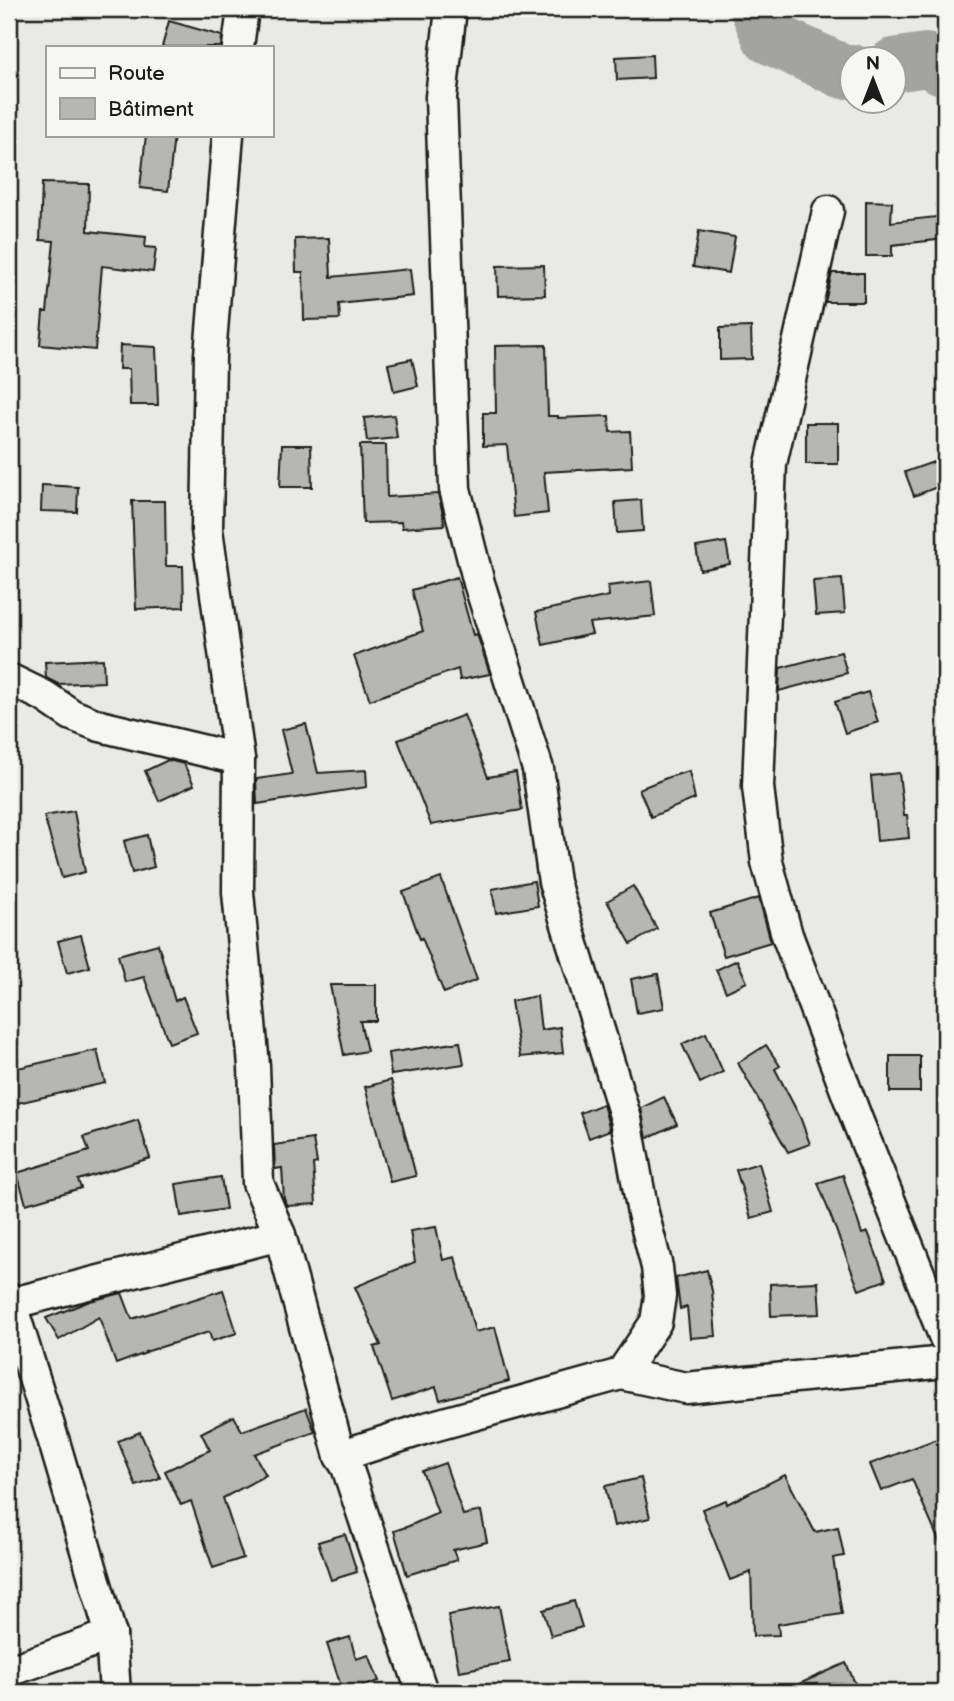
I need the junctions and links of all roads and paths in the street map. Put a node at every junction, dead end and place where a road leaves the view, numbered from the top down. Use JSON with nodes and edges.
{"nodes":[{"id":1,"x":243,"y":9,"type":"edge"},
{"id":2,"x":451,"y":9,"type":"edge"},
{"id":3,"x":239,"y":46,"type":"edge"},
{"id":4,"x":228,"y":136,"type":"edge"},
{"id":5,"x":828,"y":211,"type":"dead end"},
{"id":6,"x":9,"y":679,"type":"edge"},
{"id":7,"x":239,"y":759,"type":"junction"},
{"id":8,"x":280,"y":1235,"type":"junction"},
{"id":9,"x":10,"y":1302,"type":"edge"},
{"id":10,"x":945,"y":1338,"type":"edge"},
{"id":11,"x":945,"y":1362,"type":"edge"},
{"id":12,"x":621,"y":1374,"type":"junction"},
{"id":13,"x":340,"y":1456,"type":"junction"},
{"id":14,"x":111,"y":1635,"type":"junction"},
{"id":15,"x":9,"y":1671,"type":"edge"},
{"id":16,"x":115,"y":1692,"type":"edge"},
{"id":17,"x":422,"y":1692,"type":"edge"}],
"edges":[{"from":1,"to":3,"type":"street"},
{"from":2,"to":12,"type":"street"},
{"from":4,"to":7,"type":"street"},
{"from":5,"to":10,"type":"street"},
{"from":6,"to":7,"type":"street"},
{"from":7,"to":8,"type":"street"},
{"from":8,"to":9,"type":"street"},
{"from":8,"to":13,"type":"street"},
{"from":9,"to":14,"type":"street"},
{"from":11,"to":12,"type":"street"},
{"from":12,"to":13,"type":"street"},
{"from":13,"to":17,"type":"street"},
{"from":14,"to":15,"type":"street"},
{"from":14,"to":16,"type":"street"}]}
